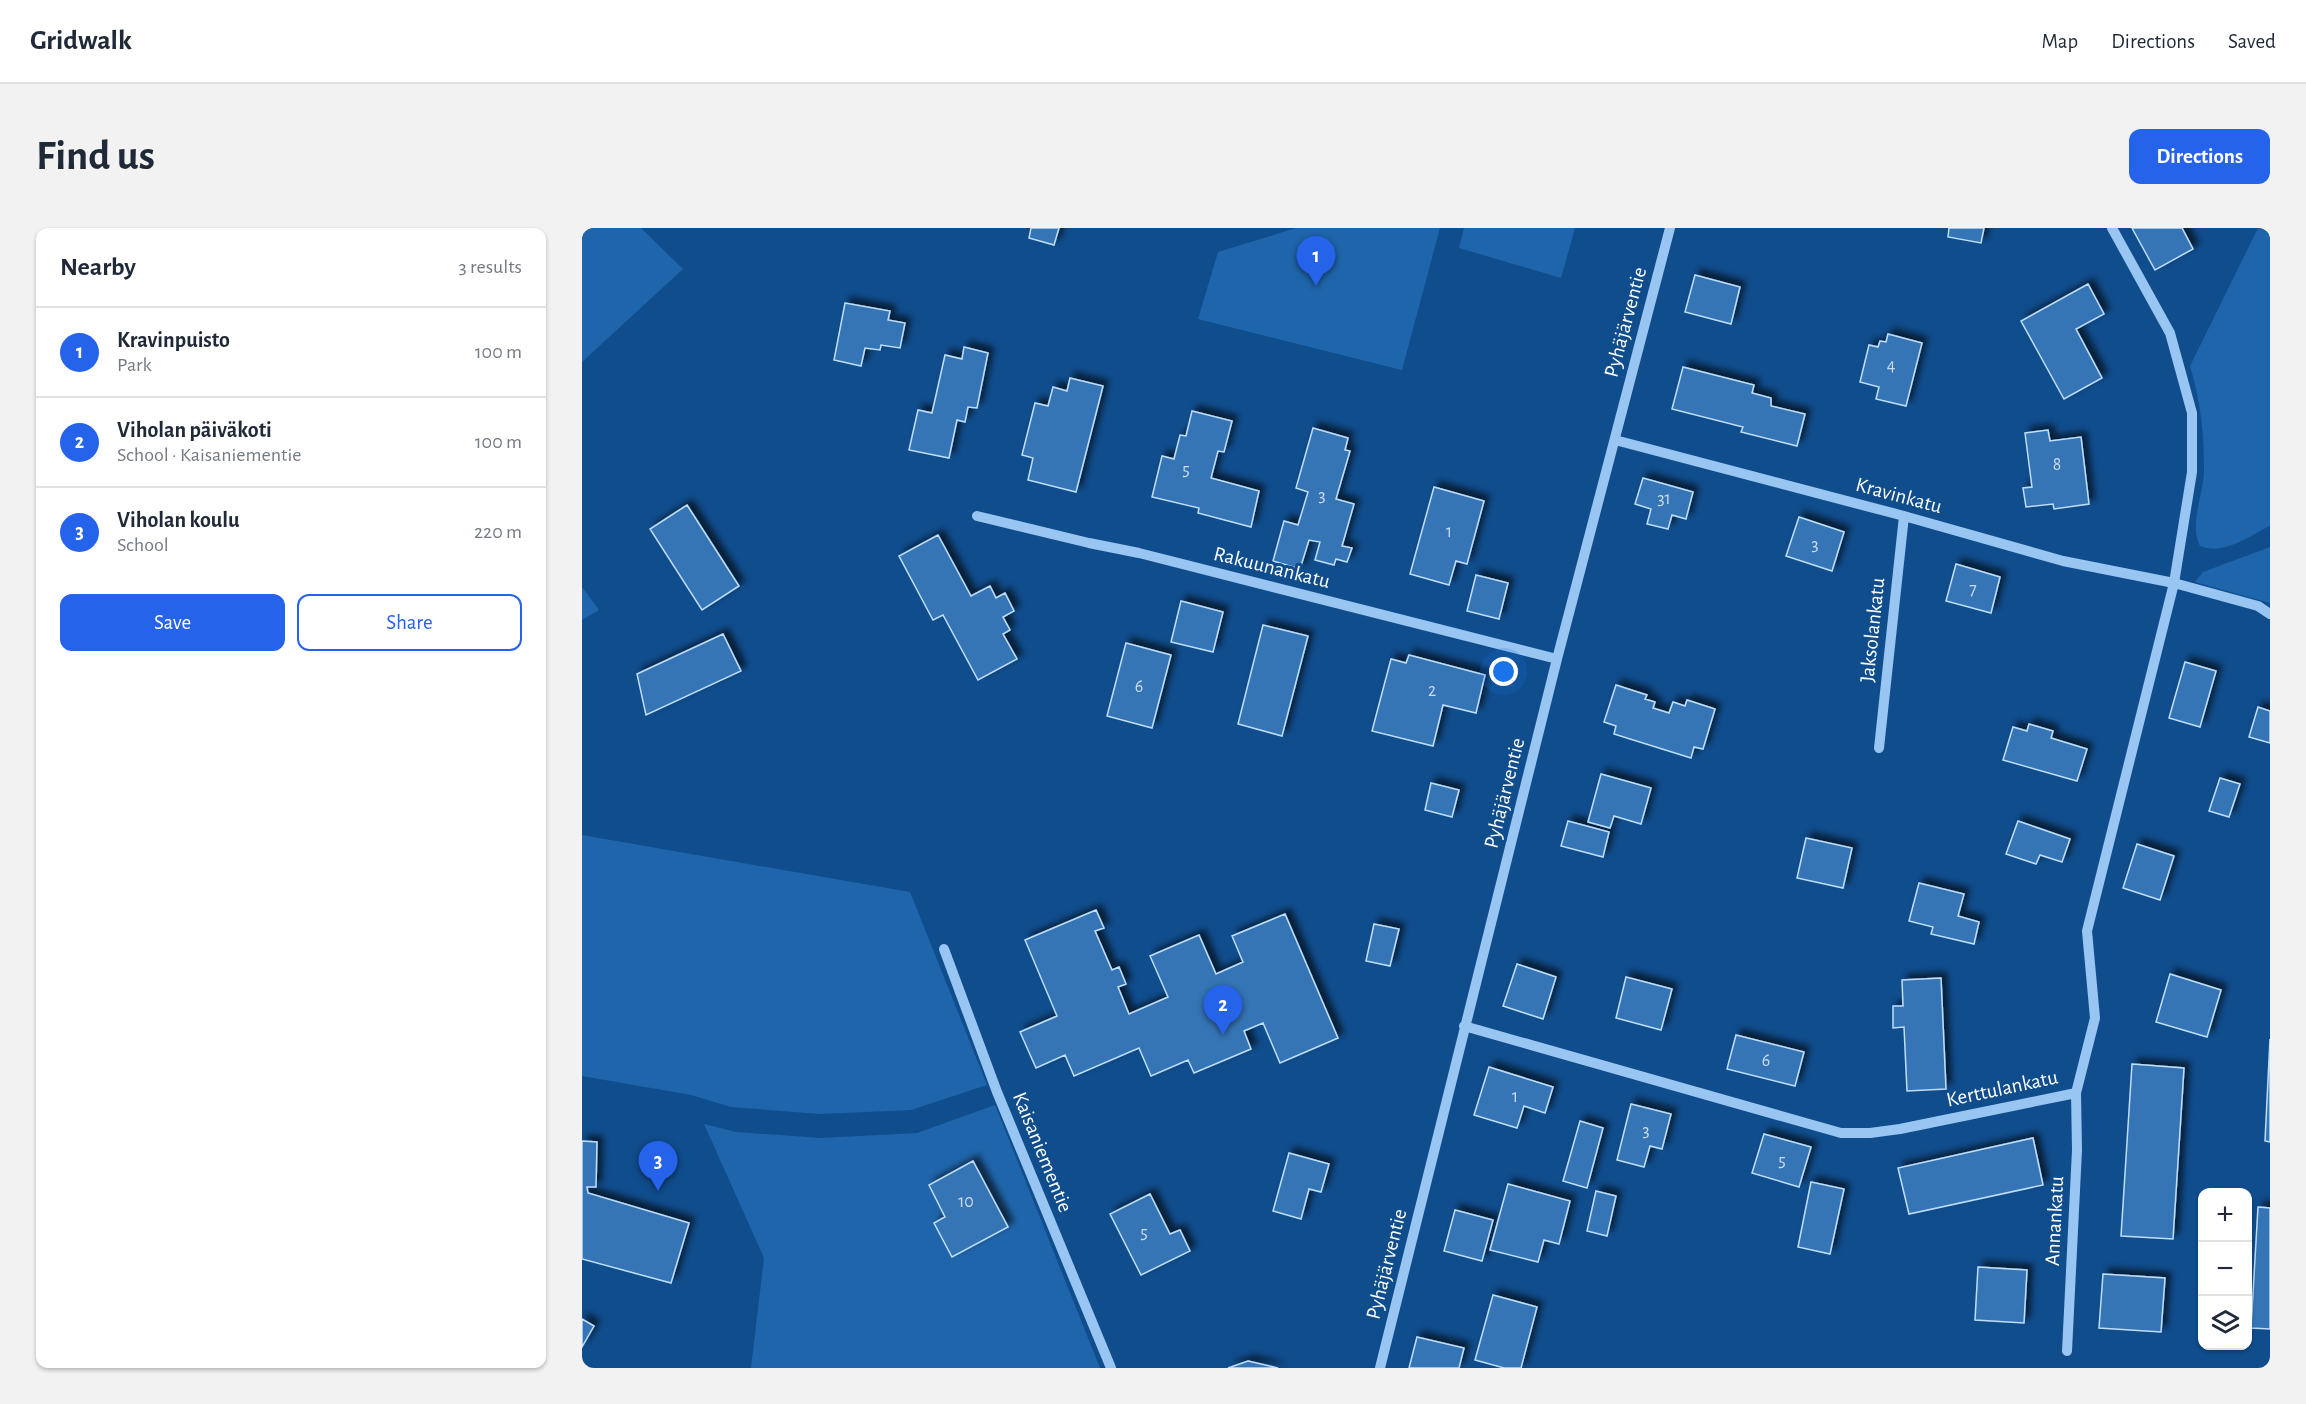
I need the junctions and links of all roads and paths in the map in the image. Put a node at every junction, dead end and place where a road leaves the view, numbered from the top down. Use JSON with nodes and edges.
{"nodes":[{"id":1,"x":1670,"y":228,"type":"edge"},
{"id":2,"x":2112,"y":228,"type":"edge"},
{"id":3,"x":1615,"y":440,"type":"junction"},
{"id":4,"x":977,"y":516,"type":"dead end"},
{"id":5,"x":1904,"y":516,"type":"junction"},
{"id":6,"x":2174,"y":583,"type":"junction"},
{"id":7,"x":2270,"y":614,"type":"edge"},
{"id":8,"x":1557,"y":659,"type":"junction"},
{"id":9,"x":1879,"y":748,"type":"dead end"},
{"id":10,"x":944,"y":949,"type":"dead end"},
{"id":11,"x":1464,"y":1026,"type":"junction"},
{"id":12,"x":2076,"y":1093,"type":"junction"},
{"id":13,"x":2067,"y":1351,"type":"dead end"},
{"id":14,"x":1112,"y":1368,"type":"edge"},
{"id":15,"x":1380,"y":1368,"type":"edge"}],
"edges":[{"from":1,"to":3,"type":"street","name":"Pyhäjärventie"},
{"from":2,"to":6,"type":"street","name":"Kerttulankatu"},
{"from":3,"to":5,"type":"street","name":"Kravinkatu"},
{"from":3,"to":8,"type":"street","name":"Pyhäjärventie"},
{"from":4,"to":8,"type":"street","name":"Rakuunankatu"},
{"from":5,"to":6,"type":"street","name":"Kravinkatu"},
{"from":5,"to":9,"type":"street","name":"Jaksolankatu"},
{"from":6,"to":7,"type":"street","name":"Kravinkatu"},
{"from":6,"to":12,"type":"street","name":"Kerttulankatu"},
{"from":8,"to":11,"type":"street","name":"Pyhäjärventie"},
{"from":10,"to":14,"type":"street","name":"Kaisaniementie"},
{"from":11,"to":12,"type":"street","name":"Kerttulankatu"},
{"from":11,"to":15,"type":"street","name":"Pyhäjärventie"},
{"from":12,"to":13,"type":"street","name":"Annankatu"}]}
